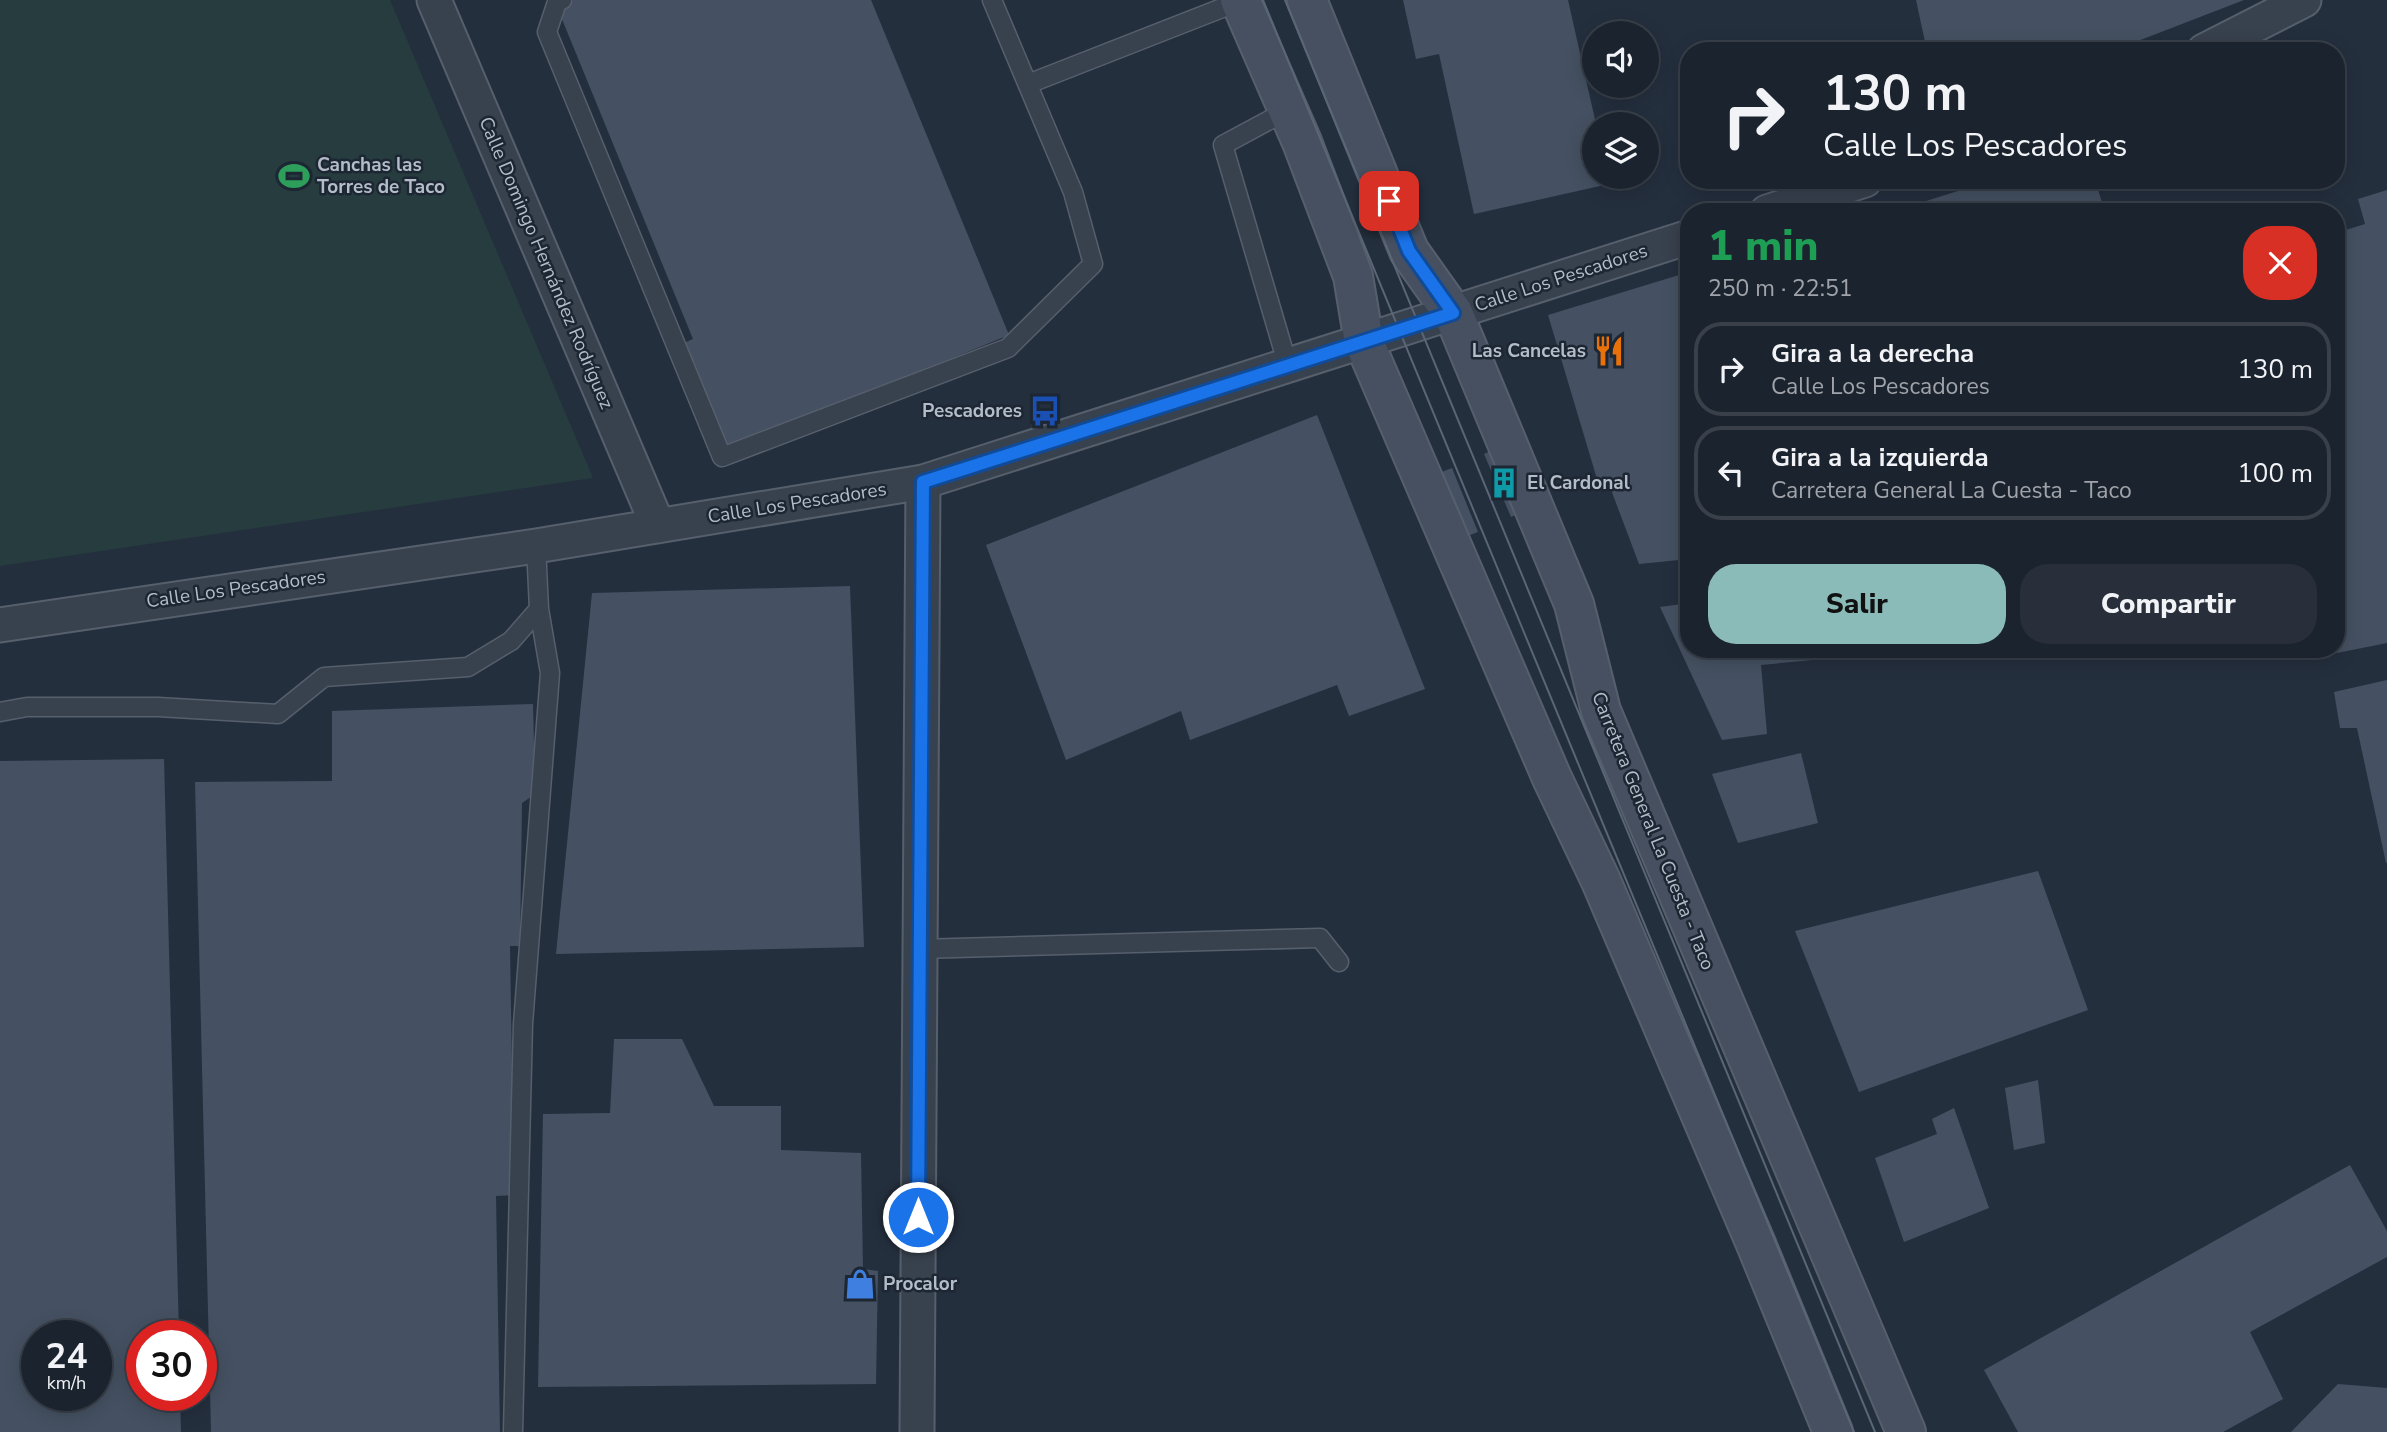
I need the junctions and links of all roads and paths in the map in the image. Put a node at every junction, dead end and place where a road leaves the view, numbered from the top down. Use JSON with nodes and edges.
{"nodes":[{"id":1,"x":434,"y":0,"type":"edge"},
{"id":2,"x":562,"y":0,"type":"edge"},
{"id":3,"x":992,"y":0,"type":"edge"},
{"id":4,"x":1240,"y":0,"type":"edge"},
{"id":5,"x":1307,"y":0,"type":"edge"},
{"id":6,"x":2304,"y":0,"type":"edge"},
{"id":7,"x":2221,"y":42,"type":"edge"},
{"id":8,"x":1028,"y":84,"type":"junction"},
{"id":9,"x":1288,"y":110,"type":"junction"},
{"id":10,"x":1837,"y":189,"type":"edge"},
{"id":11,"x":1795,"y":203,"type":"edge"},
{"id":12,"x":1680,"y":240,"type":"edge"},
{"id":13,"x":1453,"y":313,"type":"junction"},
{"id":14,"x":1364,"y":342,"type":"junction"},
{"id":15,"x":1288,"y":366,"type":"junction"},
{"id":16,"x":923,"y":482,"type":"junction"},
{"id":17,"x":658,"y":526,"type":"junction"},
{"id":18,"x":536,"y":546,"type":"junction"},
{"id":19,"x":539,"y":609,"type":"junction"},
{"id":20,"x":0,"y":625,"type":"edge"},
{"id":21,"x":0,"y":712,"type":"edge"},
{"id":22,"x":919,"y":949,"type":"junction"},
{"id":23,"x":1339,"y":962,"type":"dead end"},
{"id":24,"x":513,"y":1432,"type":"edge"},
{"id":25,"x":917,"y":1432,"type":"edge"},
{"id":26,"x":1833,"y":1432,"type":"edge"},
{"id":27,"x":1906,"y":1432,"type":"edge"}],
"edges":[{"from":1,"to":17,"type":"street","name":"Calle Domingo Hernández Rodríguez"},
{"from":2,"to":8,"type":"lane"},
{"from":3,"to":8,"type":"lane"},
{"from":4,"to":8,"type":"lane"},
{"from":4,"to":9,"type":"main road"},
{"from":5,"to":13,"type":"main road","name":"Carretera General La Cuesta - Taco"},
{"from":6,"to":7,"type":"street"},
{"from":9,"to":14,"type":"main road"},
{"from":9,"to":15,"type":"lane"},
{"from":10,"to":11,"type":"street"},
{"from":12,"to":13,"type":"street","name":"Calle Los Pescadores"},
{"from":13,"to":14,"type":"street","name":"Calle Los Pescadores"},
{"from":13,"to":27,"type":"main road","name":"Carretera General La Cuesta - Taco"},
{"from":14,"to":15,"type":"street","name":"Calle Los Pescadores"},
{"from":14,"to":26,"type":"main road"},
{"from":15,"to":16,"type":"street","name":"Calle Los Pescadores"},
{"from":16,"to":17,"type":"street","name":"Calle Los Pescadores"},
{"from":16,"to":22,"type":"street"},
{"from":17,"to":18,"type":"street","name":"Calle Los Pescadores"},
{"from":18,"to":19,"type":"lane"},
{"from":18,"to":20,"type":"street","name":"Calle Los Pescadores"},
{"from":19,"to":21,"type":"lane"},
{"from":19,"to":24,"type":"lane"},
{"from":22,"to":23,"type":"lane"},
{"from":22,"to":25,"type":"street"}]}
